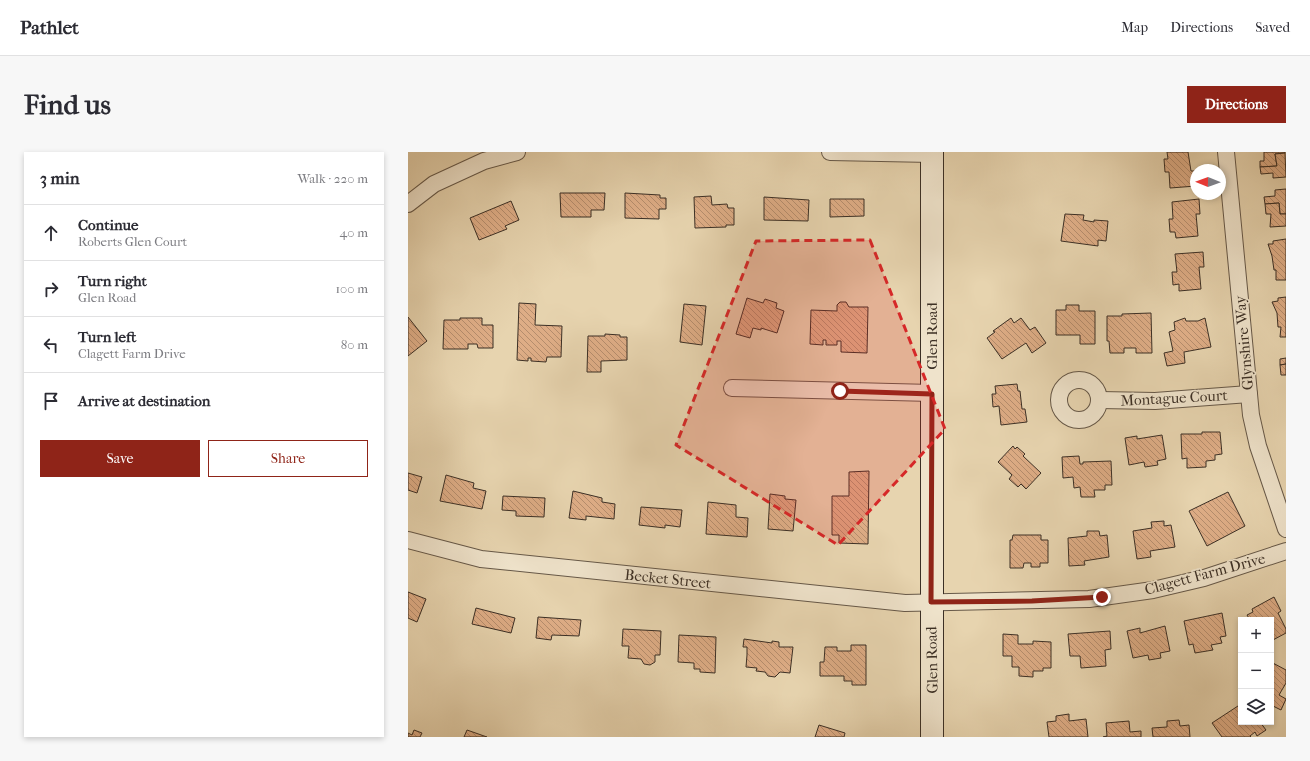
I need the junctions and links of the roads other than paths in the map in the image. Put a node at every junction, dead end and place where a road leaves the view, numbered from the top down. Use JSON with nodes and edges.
{"nodes":[{"id":1,"x":517,"y":152,"type":"edge"},
{"id":2,"x":830,"y":152,"type":"edge"},
{"id":3,"x":1226,"y":152,"type":"edge"},
{"id":4,"x":932,"y":153,"type":"edge"},
{"id":5,"x":408,"y":204,"type":"edge"},
{"id":6,"x":732,"y":388,"type":"dead end"},
{"id":7,"x":932,"y":394,"type":"junction"},
{"id":8,"x":1249,"y":394,"type":"junction"},
{"id":9,"x":1100,"y":400,"type":"dead end"},
{"id":10,"x":1286,"y":529,"type":"edge"},
{"id":11,"x":408,"y":540,"type":"edge"},
{"id":12,"x":1286,"y":551,"type":"edge"},
{"id":13,"x":931,"y":602,"type":"junction"},
{"id":14,"x":932,"y":737,"type":"edge"}],
"edges":[{"from":1,"to":5,"type":"street"},
{"from":2,"to":4,"type":"street"},
{"from":3,"to":8,"type":"street","name":"Glynshire Way"},
{"from":4,"to":7,"type":"main road","name":"Glen Road"},
{"from":6,"to":7,"type":"street"},
{"from":7,"to":13,"type":"main road","name":"Glen Road"},
{"from":8,"to":9,"type":"street","name":"Montague Court"},
{"from":8,"to":10,"type":"street","name":"Glynshire Way"},
{"from":11,"to":13,"type":"street","name":"Becket Street"},
{"from":12,"to":13,"type":"street","name":"Clagett Farm Drive"},
{"from":13,"to":14,"type":"main road","name":"Glen Road"}]}
